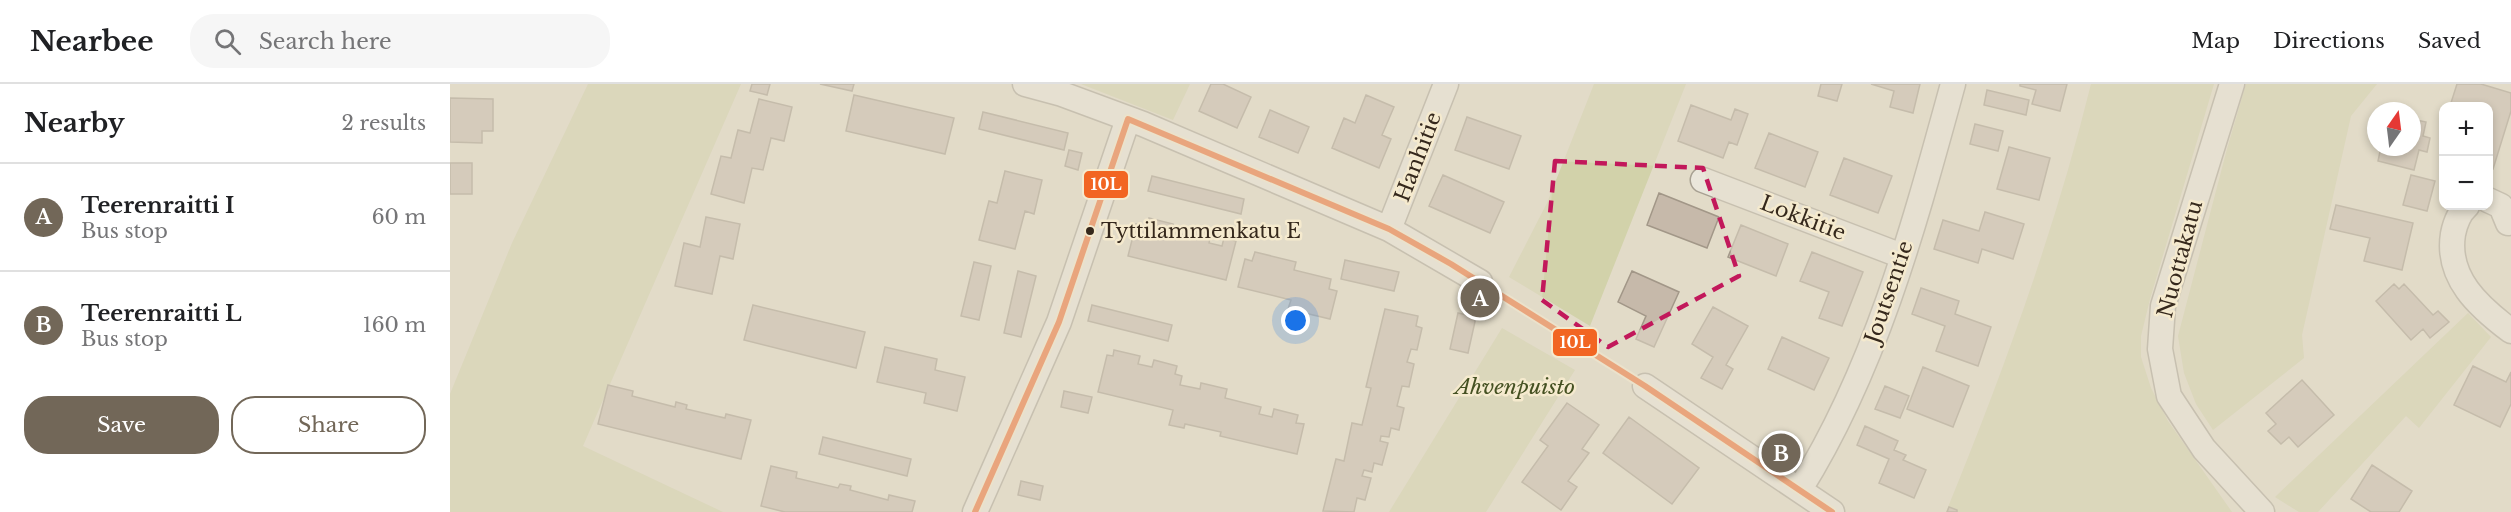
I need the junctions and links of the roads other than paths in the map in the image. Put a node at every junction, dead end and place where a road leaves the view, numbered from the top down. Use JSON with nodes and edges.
{"nodes":[{"id":1,"x":1025,"y":84,"type":"edge"},
{"id":2,"x":1446,"y":84,"type":"edge"},
{"id":3,"x":1953,"y":84,"type":"edge"},
{"id":4,"x":2232,"y":84,"type":"edge"},
{"id":5,"x":1128,"y":118,"type":"junction"},
{"id":6,"x":1703,"y":180,"type":"dead end"},
{"id":7,"x":2493,"y":202,"type":"edge"},
{"id":8,"x":2463,"y":210,"type":"edge"},
{"id":9,"x":2508,"y":223,"type":"dead end"},
{"id":10,"x":1389,"y":229,"type":"junction"},
{"id":11,"x":1902,"y":256,"type":"junction"},
{"id":12,"x":1480,"y":282,"type":"dead end"},
{"id":13,"x":2511,"y":331,"type":"edge"},
{"id":14,"x":1645,"y":386,"type":"dead end"},
{"id":15,"x":1800,"y":489,"type":"junction"},
{"id":16,"x":975,"y":512,"type":"edge"},
{"id":17,"x":1832,"y":512,"type":"edge"},
{"id":18,"x":2262,"y":512,"type":"edge"}],
"edges":[{"from":1,"to":5,"type":"street"},
{"from":2,"to":10,"type":"street","name":"Hanhitie"},
{"from":3,"to":11,"type":"street","name":"Joutsentie"},
{"from":4,"to":18,"type":"street","name":"Nuottakatu"},
{"from":5,"to":10,"type":"street"},
{"from":5,"to":16,"type":"street"},
{"from":6,"to":11,"type":"street","name":"Lokkitie"},
{"from":7,"to":9,"type":"street"},
{"from":8,"to":13,"type":"street"},
{"from":10,"to":12,"type":"street"},
{"from":11,"to":15,"type":"street","name":"Joutsentie"},
{"from":14,"to":15,"type":"street"},
{"from":15,"to":17,"type":"street"}]}
